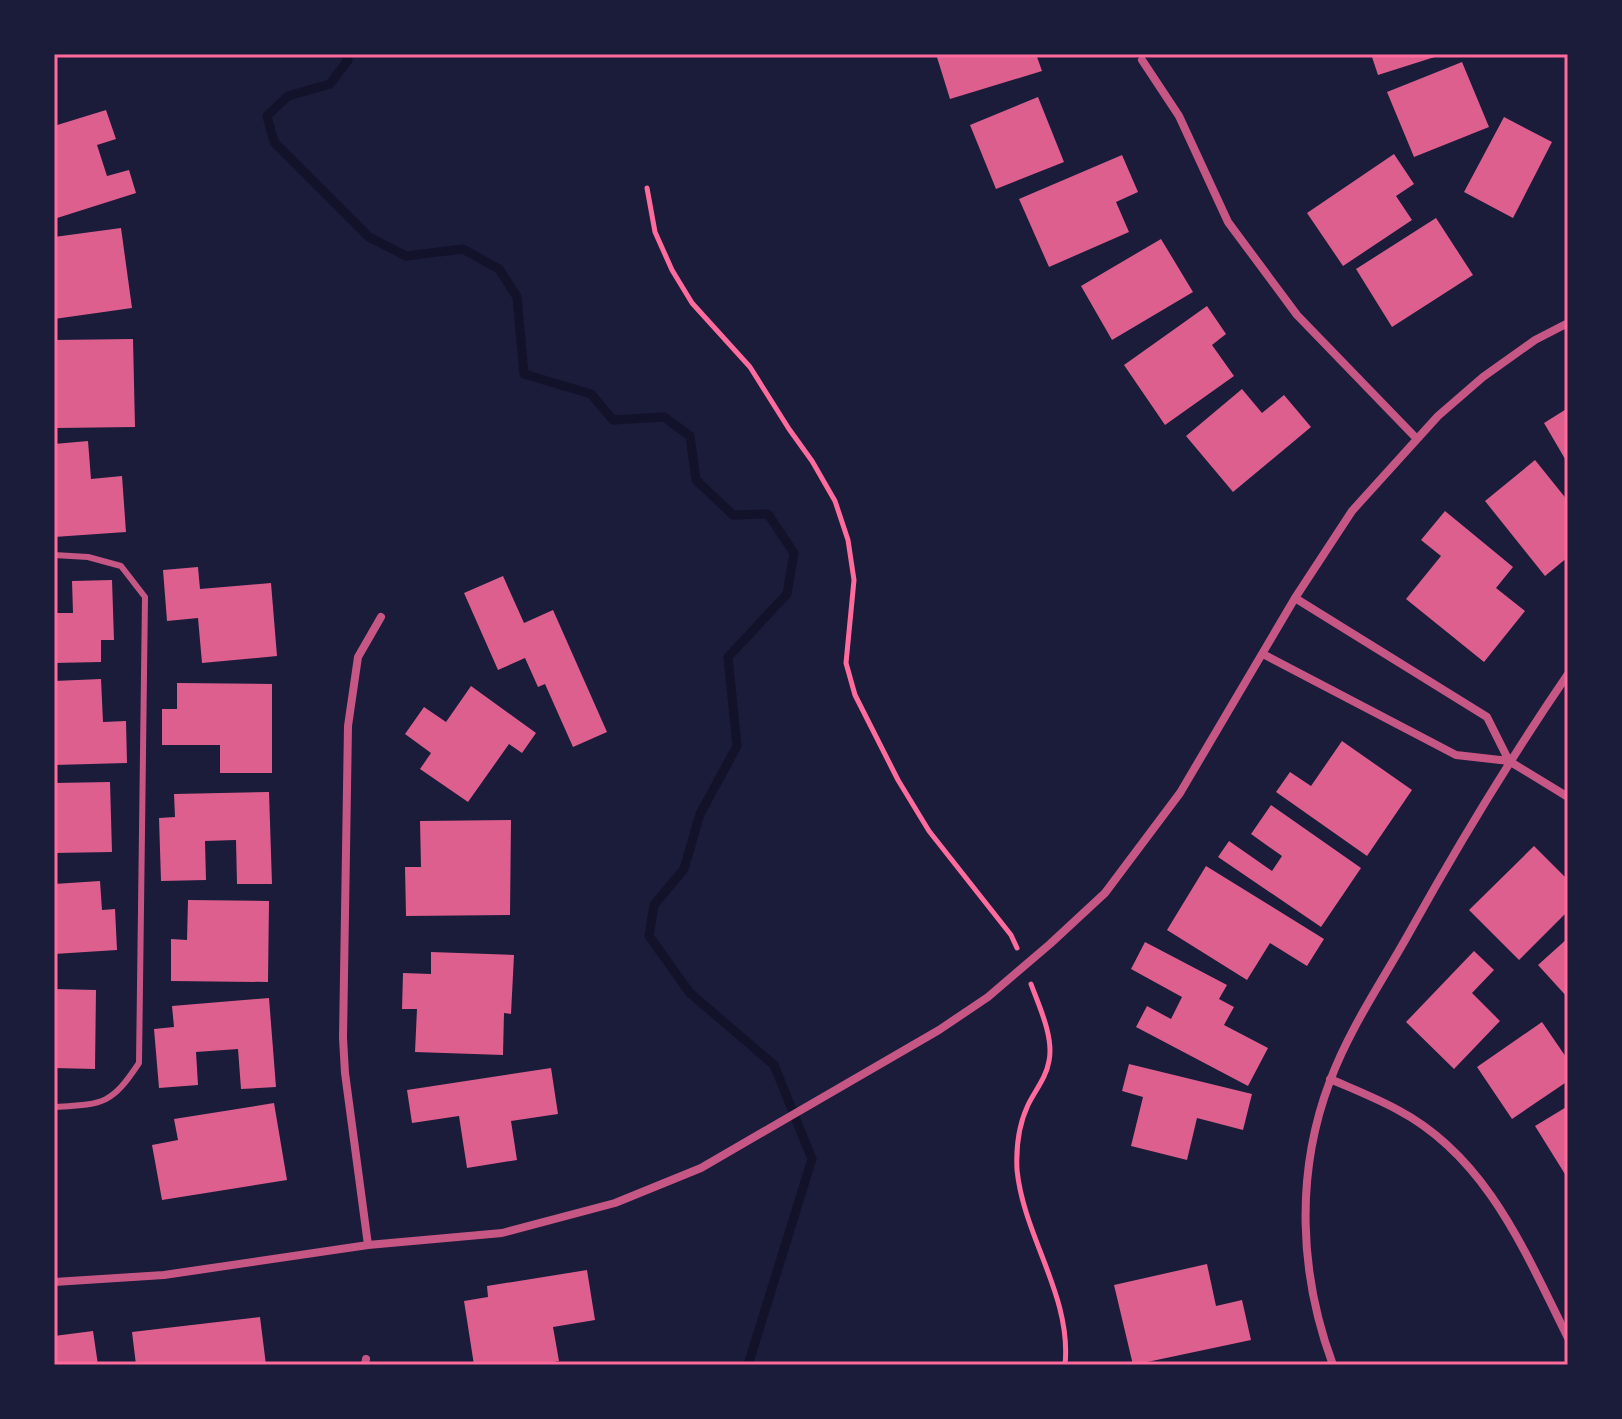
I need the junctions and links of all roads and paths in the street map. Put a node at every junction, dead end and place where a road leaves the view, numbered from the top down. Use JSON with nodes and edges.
{"nodes":[{"id":1,"x":1142,"y":60,"type":"dead end"},
{"id":2,"x":647,"y":188,"type":"dead end"},
{"id":3,"x":1568,"y":323,"type":"edge"},
{"id":4,"x":1417,"y":439,"type":"junction"},
{"id":5,"x":54,"y":555,"type":"edge"},
{"id":6,"x":1295,"y":598,"type":"junction"},
{"id":7,"x":381,"y":617,"type":"dead end"},
{"id":8,"x":1263,"y":654,"type":"junction"},
{"id":9,"x":1568,"y":674,"type":"edge"},
{"id":10,"x":1509,"y":761,"type":"junction"},
{"id":11,"x":1568,"y":797,"type":"edge"},
{"id":12,"x":1025,"y":964,"type":"junction"},
{"id":13,"x":1330,"y":1079,"type":"junction"},
{"id":14,"x":54,"y":1107,"type":"edge"},
{"id":15,"x":368,"y":1245,"type":"junction"},
{"id":16,"x":54,"y":1282,"type":"edge"},
{"id":17,"x":1568,"y":1338,"type":"edge"},
{"id":18,"x":1065,"y":1365,"type":"edge"},
{"id":19,"x":1333,"y":1365,"type":"edge"}],
"edges":[{"from":1,"to":4,"type":"street"},
{"from":2,"to":12,"type":"path"},
{"from":3,"to":4,"type":"street"},
{"from":4,"to":6,"type":"street"},
{"from":5,"to":14,"type":"lane"},
{"from":6,"to":8,"type":"street"},
{"from":6,"to":10,"type":"street"},
{"from":7,"to":15,"type":"street"},
{"from":8,"to":10,"type":"street"},
{"from":8,"to":12,"type":"street"},
{"from":9,"to":10,"type":"street"},
{"from":10,"to":11,"type":"street"},
{"from":10,"to":13,"type":"street"},
{"from":12,"to":15,"type":"street"},
{"from":12,"to":18,"type":"path"},
{"from":13,"to":17,"type":"street"},
{"from":13,"to":19,"type":"street"},
{"from":15,"to":16,"type":"street"}]}
